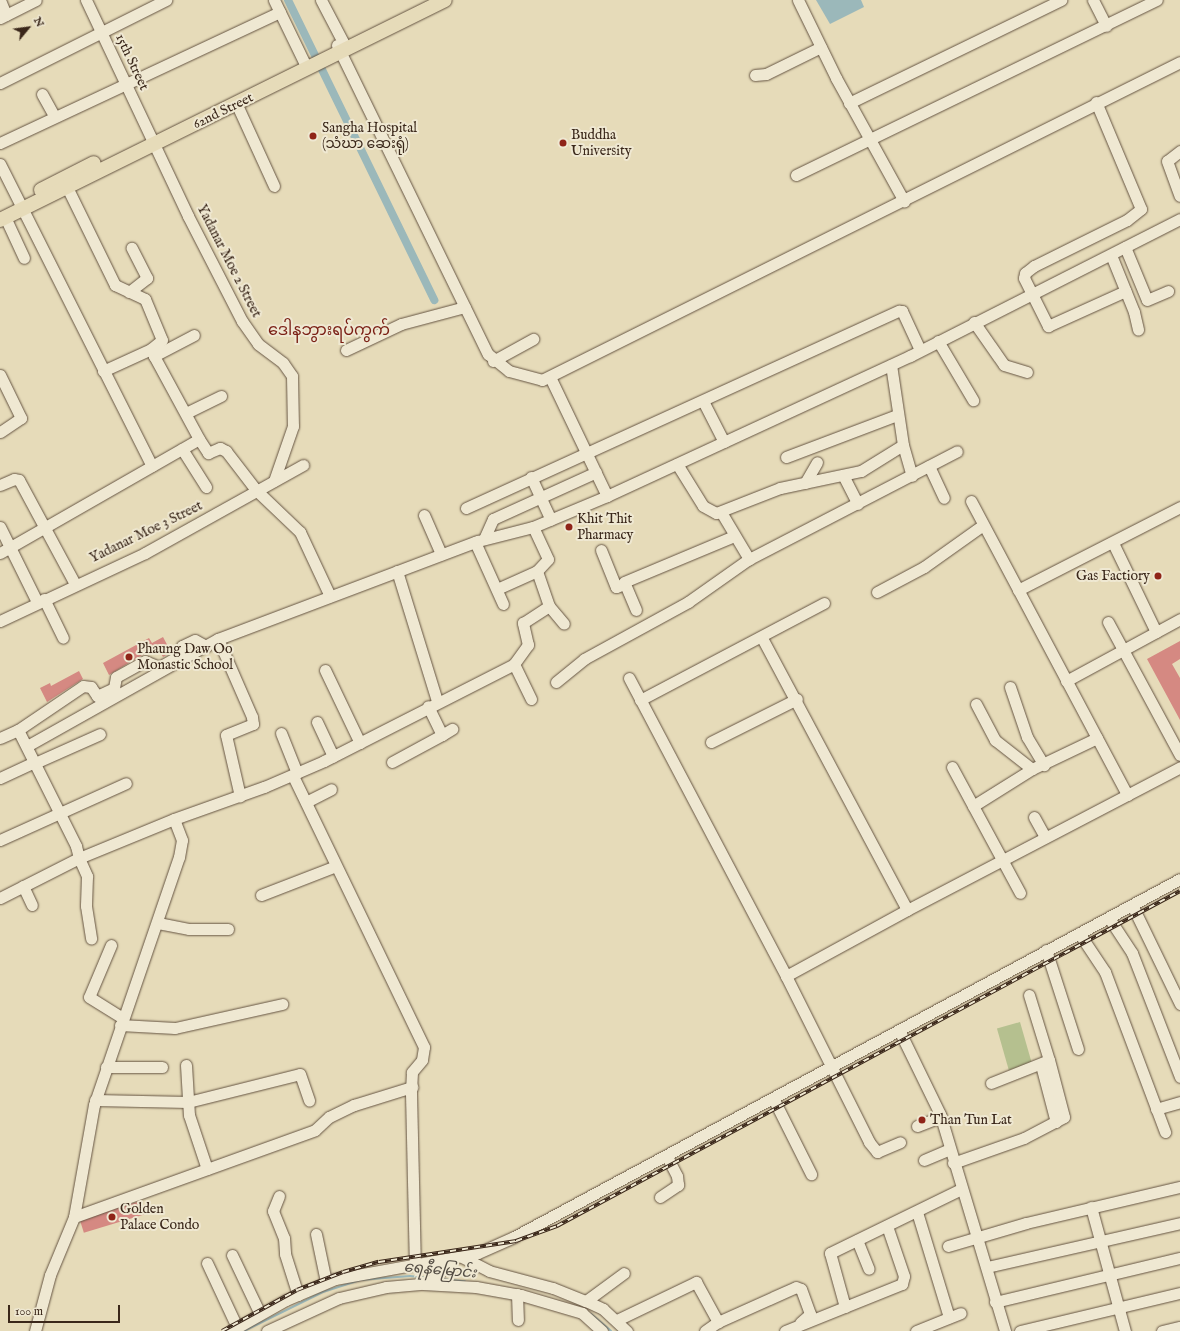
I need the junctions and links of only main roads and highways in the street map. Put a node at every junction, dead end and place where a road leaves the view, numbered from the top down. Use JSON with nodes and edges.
{"nodes":[{"id":1,"x":427,"y":0,"type":"edge"},
{"id":2,"x":445,"y":0,"type":"edge"},
{"id":3,"x":337,"y":49,"type":"junction"},
{"id":4,"x":309,"y":62,"type":"junction"},
{"id":5,"x":153,"y":140,"type":"junction"},
{"id":6,"x":2,"y":215,"type":"edge"}],
"edges":[{"from":1,"to":3,"type":"main road","name":"62nd Street"},
{"from":2,"to":3,"type":"main road","name":"62nd Street"},
{"from":3,"to":4,"type":"main road","name":"62nd Street"},
{"from":4,"to":5,"type":"main road","name":"62nd Street"},
{"from":4,"to":5,"type":"main road","name":"62nd Street"},
{"from":5,"to":6,"type":"main road","name":"62nd Street"}]}
